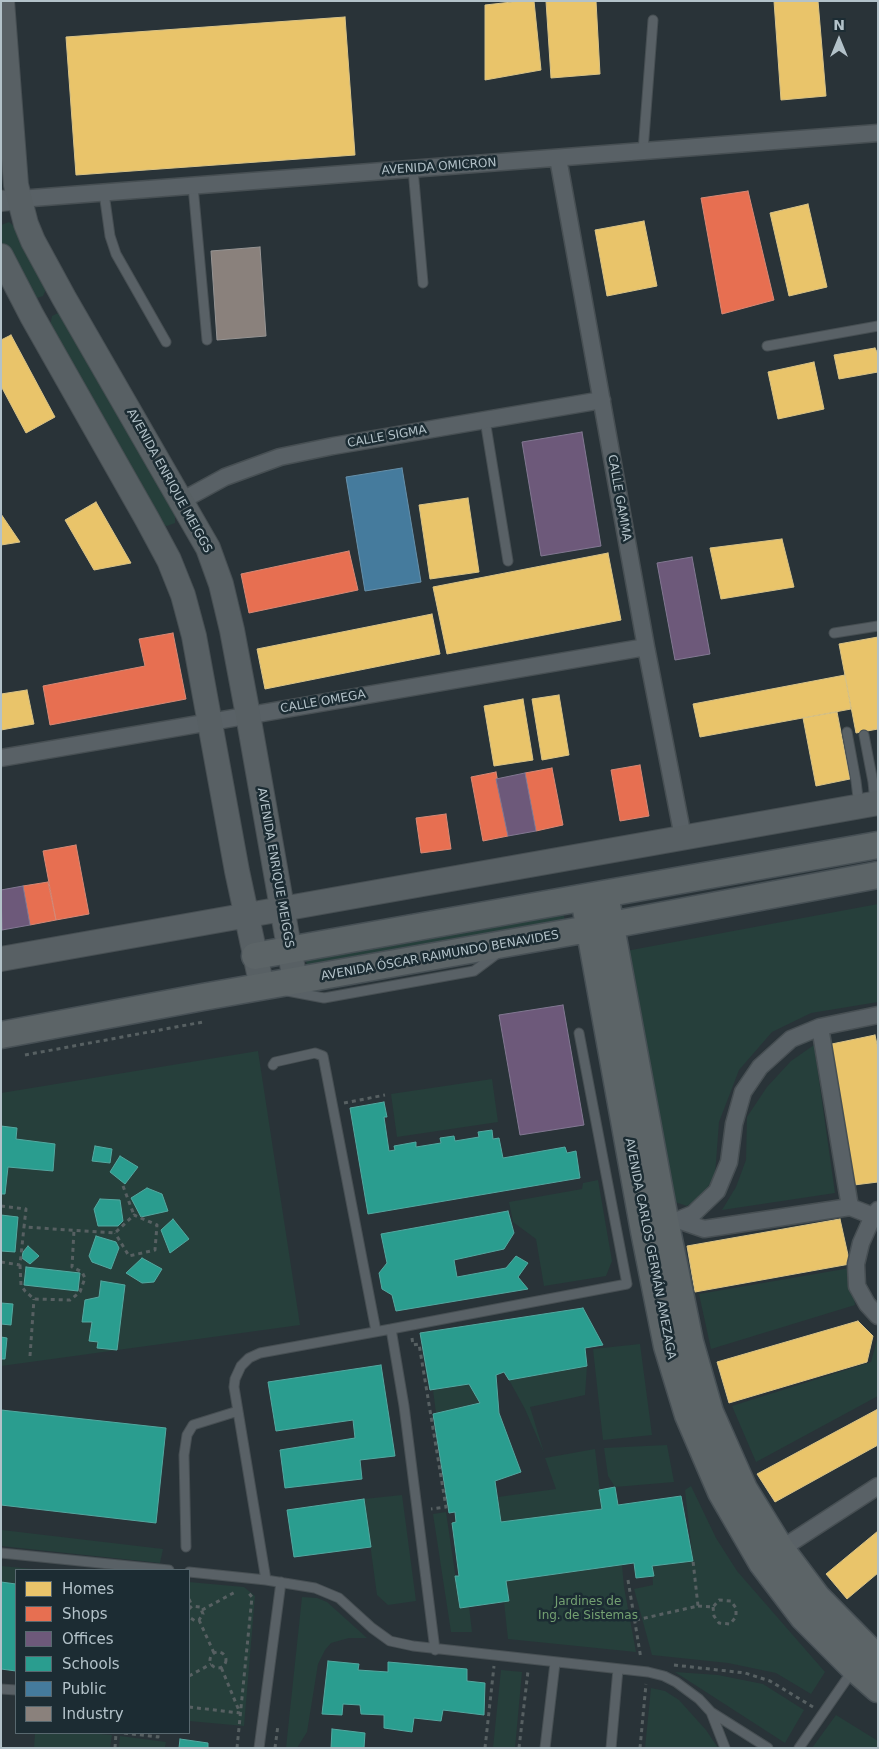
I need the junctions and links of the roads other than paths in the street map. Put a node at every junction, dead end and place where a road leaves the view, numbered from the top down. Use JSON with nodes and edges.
{"nodes":[{"id":1,"x":2,"y":1,"type":"edge"},
{"id":2,"x":653,"y":20,"type":"dead end"},
{"id":3,"x":3,"y":58,"type":"edge"},
{"id":4,"x":878,"y":133,"type":"edge"},
{"id":5,"x":7,"y":136,"type":"edge"},
{"id":6,"x":643,"y":151,"type":"junction"},
{"id":7,"x":558,"y":158,"type":"junction"},
{"id":8,"x":413,"y":169,"type":"junction"},
{"id":9,"x":193,"y":186,"type":"junction"},
{"id":10,"x":104,"y":193,"type":"junction"},
{"id":11,"x":10,"y":200,"type":"edge"},
{"id":12,"x":1,"y":256,"type":"edge"},
{"id":13,"x":422,"y":283,"type":"dead end"},
{"id":14,"x":64,"y":298,"type":"junction"},
{"id":15,"x":32,"y":316,"type":"junction"},
{"id":16,"x":878,"y":326,"type":"edge"},
{"id":17,"x":207,"y":340,"type":"dead end"},
{"id":18,"x":166,"y":342,"type":"dead end"},
{"id":19,"x":767,"y":346,"type":"dead end"},
{"id":20,"x":602,"y":400,"type":"junction"},
{"id":21,"x":485,"y":420,"type":"junction"},
{"id":22,"x":181,"y":501,"type":"junction"},
{"id":23,"x":508,"y":561,"type":"dead end"},
{"id":24,"x":878,"y":626,"type":"edge"},
{"id":25,"x":834,"y":632,"type":"dead end"},
{"id":26,"x":646,"y":647,"type":"junction"},
{"id":27,"x":248,"y":715,"type":"junction"},
{"id":28,"x":211,"y":721,"type":"junction"},
{"id":29,"x":847,"y":732,"type":"dead end"},
{"id":30,"x":864,"y":734,"type":"dead end"},
{"id":31,"x":1,"y":758,"type":"edge"},
{"id":32,"x":870,"y":804,"type":"edge"},
{"id":33,"x":683,"y":837,"type":"junction"},
{"id":34,"x":878,"y":844,"type":"edge"},
{"id":35,"x":878,"y":875,"type":"edge"},
{"id":36,"x":595,"y":896,"type":"junction"},
{"id":37,"x":283,"y":909,"type":"junction"},
{"id":38,"x":247,"y":916,"type":"junction"},
{"id":39,"x":601,"y":927,"type":"junction"},
{"id":40,"x":512,"y":943,"type":"junction"},
{"id":41,"x":290,"y":950,"type":"junction"},
{"id":42,"x":255,"y":956,"type":"junction"},
{"id":43,"x":1,"y":959,"type":"edge"},
{"id":44,"x":295,"y":981,"type":"junction"},
{"id":45,"x":262,"y":987,"type":"junction"},
{"id":46,"x":878,"y":1015,"type":"edge"},
{"id":47,"x":820,"y":1026,"type":"junction"},
{"id":48,"x":579,"y":1033,"type":"dead end"},
{"id":49,"x":1,"y":1035,"type":"edge"},
{"id":50,"x":273,"y":1065,"type":"dead end"},
{"id":51,"x":850,"y":1207,"type":"junction"},
{"id":52,"x":875,"y":1213,"type":"edge"},
{"id":53,"x":672,"y":1222,"type":"junction"},
{"id":54,"x":878,"y":1316,"type":"edge"},
{"id":55,"x":391,"y":1329,"type":"junction"},
{"id":56,"x":376,"y":1331,"type":"junction"},
{"id":57,"x":238,"y":1411,"type":"junction"},
{"id":58,"x":878,"y":1486,"type":"edge"},
{"id":59,"x":186,"y":1547,"type":"dead end"},
{"id":60,"x":781,"y":1549,"type":"junction"},
{"id":61,"x":1,"y":1553,"type":"edge"},
{"id":62,"x":159,"y":1569,"type":"edge"},
{"id":63,"x":190,"y":1572,"type":"edge"},
{"id":64,"x":266,"y":1580,"type":"junction"},
{"id":65,"x":281,"y":1582,"type":"junction"},
{"id":66,"x":435,"y":1650,"type":"junction"},
{"id":67,"x":878,"y":1659,"type":"edge"},
{"id":68,"x":555,"y":1662,"type":"junction"},
{"id":69,"x":854,"y":1668,"type":"junction"},
{"id":70,"x":618,"y":1669,"type":"junction"},
{"id":71,"x":1,"y":1689,"type":"edge"},
{"id":72,"x":878,"y":1689,"type":"edge"},
{"id":73,"x":15,"y":1690,"type":"edge"},
{"id":74,"x":711,"y":1712,"type":"junction"},
{"id":75,"x":259,"y":1748,"type":"edge"},
{"id":76,"x":545,"y":1748,"type":"edge"},
{"id":77,"x":611,"y":1748,"type":"edge"},
{"id":78,"x":725,"y":1748,"type":"edge"},
{"id":79,"x":768,"y":1748,"type":"edge"},
{"id":80,"x":799,"y":1748,"type":"edge"}],
"edges":[{"from":1,"to":3,"type":"main road","name":"AVENIDA ENRIQUE MEIGGS"},
{"from":2,"to":6,"type":"lane"},
{"from":3,"to":5,"type":"main road","name":"AVENIDA ENRIQUE MEIGGS"},
{"from":4,"to":6,"type":"street","name":"AVENIDA OMICRON"},
{"from":5,"to":11,"type":"main road","name":"AVENIDA ENRIQUE MEIGGS"},
{"from":6,"to":7,"type":"street","name":"AVENIDA OMICRON"},
{"from":7,"to":8,"type":"street","name":"AVENIDA OMICRON"},
{"from":7,"to":20,"type":"street","name":"CALLE GAMMA"},
{"from":8,"to":9,"type":"street","name":"AVENIDA OMICRON"},
{"from":8,"to":13,"type":"lane"},
{"from":9,"to":10,"type":"street","name":"AVENIDA OMICRON"},
{"from":9,"to":17,"type":"lane"},
{"from":10,"to":11,"type":"street","name":"AVENIDA OMICRON"},
{"from":10,"to":18,"type":"lane"},
{"from":11,"to":14,"type":"main road","name":"AVENIDA ENRIQUE MEIGGS"},
{"from":12,"to":15,"type":"main road"},
{"from":14,"to":15,"type":"main road"},
{"from":14,"to":22,"type":"main road","name":"AVENIDA ENRIQUE MEIGGS"},
{"from":15,"to":28,"type":"main road"},
{"from":16,"to":19,"type":"lane"},
{"from":20,"to":21,"type":"street","name":"CALLE SIGMA"},
{"from":20,"to":26,"type":"street","name":"CALLE GAMMA"},
{"from":21,"to":22,"type":"street","name":"CALLE SIGMA"},
{"from":21,"to":23,"type":"lane"},
{"from":22,"to":27,"type":"main road","name":"AVENIDA ENRIQUE MEIGGS"},
{"from":24,"to":25,"type":"lane"},
{"from":26,"to":27,"type":"street","name":"CALLE OMEGA"},
{"from":26,"to":33,"type":"street","name":"CALLE GAMMA"},
{"from":27,"to":28,"type":"street","name":"CALLE OMEGA"},
{"from":27,"to":37,"type":"main road","name":"AVENIDA ENRIQUE MEIGGS"},
{"from":28,"to":31,"type":"street","name":"CALLE OMEGA"},
{"from":28,"to":38,"type":"main road"},
{"from":29,"to":32,"type":"lane"},
{"from":30,"to":32,"type":"lane"},
{"from":32,"to":33,"type":"main road"},
{"from":33,"to":37,"type":"main road"},
{"from":34,"to":36,"type":"main road"},
{"from":35,"to":39,"type":"main road","name":"AVENIDA ÓSCAR RAIMUNDO BENAVIDES"},
{"from":36,"to":39,"type":"main road","name":"AVENIDA CARLOS GERMÁN AMEZAGA"},
{"from":36,"to":41,"type":"main road"},
{"from":37,"to":38,"type":"main road"},
{"from":37,"to":41,"type":"main road","name":"AVENIDA ENRIQUE MEIGGS"},
{"from":38,"to":42,"type":"main road"},
{"from":38,"to":43,"type":"main road"},
{"from":39,"to":40,"type":"main road","name":"AVENIDA ÓSCAR RAIMUNDO BENAVIDES"},
{"from":39,"to":53,"type":"main road","name":"AVENIDA CARLOS GERMÁN AMEZAGA"},
{"from":39,"to":69,"type":"main road","name":"AVENIDA CARLOS GERMÁN AMEZAGA"},
{"from":40,"to":44,"type":"main road","name":"AVENIDA ÓSCAR RAIMUNDO BENAVIDES"},
{"from":40,"to":45,"type":"lane"},
{"from":41,"to":42,"type":"main road"},
{"from":41,"to":44,"type":"main road","name":"AVENIDA ENRIQUE MEIGGS"},
{"from":42,"to":45,"type":"main road"},
{"from":44,"to":45,"type":"main road","name":"AVENIDA ÓSCAR RAIMUNDO BENAVIDES"},
{"from":45,"to":49,"type":"main road","name":"AVENIDA ÓSCAR RAIMUNDO BENAVIDES"},
{"from":46,"to":47,"type":"street"},
{"from":47,"to":51,"type":"street"},
{"from":47,"to":53,"type":"street"},
{"from":48,"to":55,"type":"lane"},
{"from":50,"to":56,"type":"lane"},
{"from":51,"to":52,"type":"street"},
{"from":51,"to":53,"type":"street"},
{"from":52,"to":54,"type":"street"},
{"from":53,"to":60,"type":"main road","name":"AVENIDA CARLOS GERMÁN AMEZAGA"},
{"from":55,"to":56,"type":"lane"},
{"from":55,"to":66,"type":"lane"},
{"from":56,"to":57,"type":"lane"},
{"from":57,"to":59,"type":"lane"},
{"from":57,"to":64,"type":"lane"},
{"from":58,"to":60,"type":"street"},
{"from":60,"to":67,"type":"main road","name":"AVENIDA CARLOS GERMÁN AMEZAGA"},
{"from":61,"to":62,"type":"lane"},
{"from":63,"to":64,"type":"lane"},
{"from":64,"to":65,"type":"lane"},
{"from":65,"to":66,"type":"lane"},
{"from":65,"to":75,"type":"lane"},
{"from":66,"to":68,"type":"lane"},
{"from":68,"to":70,"type":"lane"},
{"from":68,"to":76,"type":"lane"},
{"from":69,"to":72,"type":"main road","name":"AVENIDA CARLOS GERMÁN AMEZAGA"},
{"from":69,"to":80,"type":"lane"},
{"from":70,"to":74,"type":"lane"},
{"from":70,"to":77,"type":"lane"},
{"from":71,"to":73,"type":"lane"},
{"from":74,"to":78,"type":"lane"},
{"from":74,"to":79,"type":"lane"}]}
